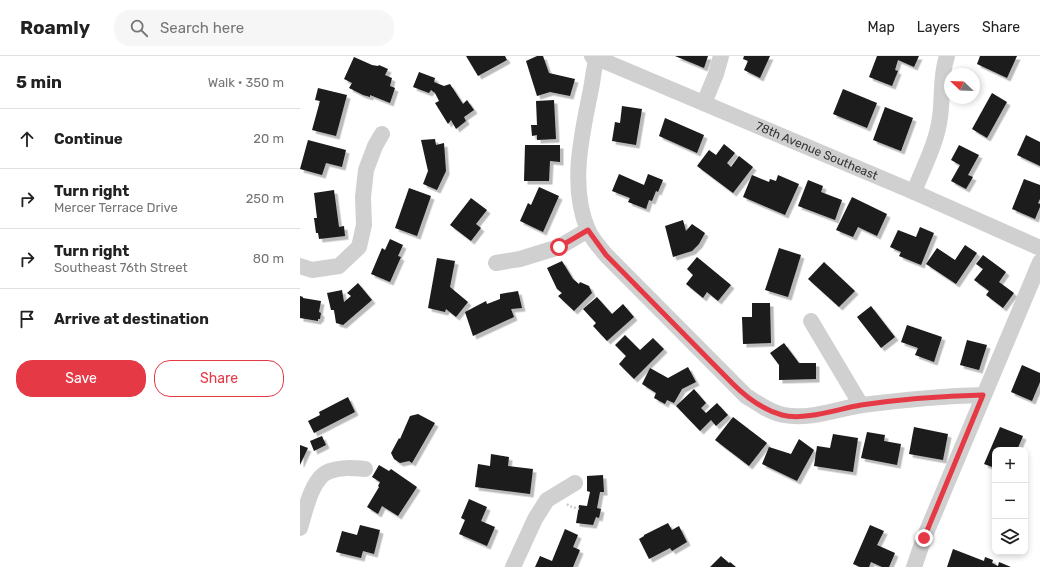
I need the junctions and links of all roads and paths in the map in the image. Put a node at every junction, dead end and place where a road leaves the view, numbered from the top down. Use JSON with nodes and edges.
{"nodes":[{"id":1,"x":721,"y":56,"type":"edge"},
{"id":2,"x":947,"y":56,"type":"edge"},
{"id":3,"x":595,"y":57,"type":"edge"},
{"id":4,"x":704,"y":103,"type":"junction"},
{"id":5,"x":382,"y":134,"type":"dead end"},
{"id":6,"x":914,"y":192,"type":"junction"},
{"id":7,"x":588,"y":230,"type":"junction"},
{"id":8,"x":1040,"y":248,"type":"edge"},
{"id":9,"x":1040,"y":262,"type":"edge"},
{"id":10,"x":496,"y":263,"type":"dead end"},
{"id":11,"x":300,"y":266,"type":"edge"},
{"id":12,"x":811,"y":321,"type":"dead end"},
{"id":13,"x":983,"y":395,"type":"junction"},
{"id":14,"x":860,"y":406,"type":"junction"},
{"id":15,"x":364,"y":469,"type":"dead end"},
{"id":16,"x":575,"y":483,"type":"dead end"},
{"id":17,"x":300,"y":528,"type":"edge"},
{"id":18,"x":513,"y":567,"type":"edge"},
{"id":19,"x":914,"y":567,"type":"edge"}],
"edges":[{"from":1,"to":4,"type":"street"},
{"from":2,"to":6,"type":"street"},
{"from":3,"to":4,"type":"street","name":"78th Avenue Southeast"},
{"from":3,"to":7,"type":"street"},
{"from":4,"to":6,"type":"street","name":"78th Avenue Southeast"},
{"from":5,"to":11,"type":"street"},
{"from":6,"to":8,"type":"street","name":"78th Avenue Southeast"},
{"from":7,"to":10,"type":"street"},
{"from":7,"to":14,"type":"street"},
{"from":9,"to":13,"type":"street"},
{"from":12,"to":14,"type":"street"},
{"from":13,"to":14,"type":"street"},
{"from":13,"to":19,"type":"street"},
{"from":15,"to":17,"type":"street"},
{"from":16,"to":18,"type":"street"}]}
